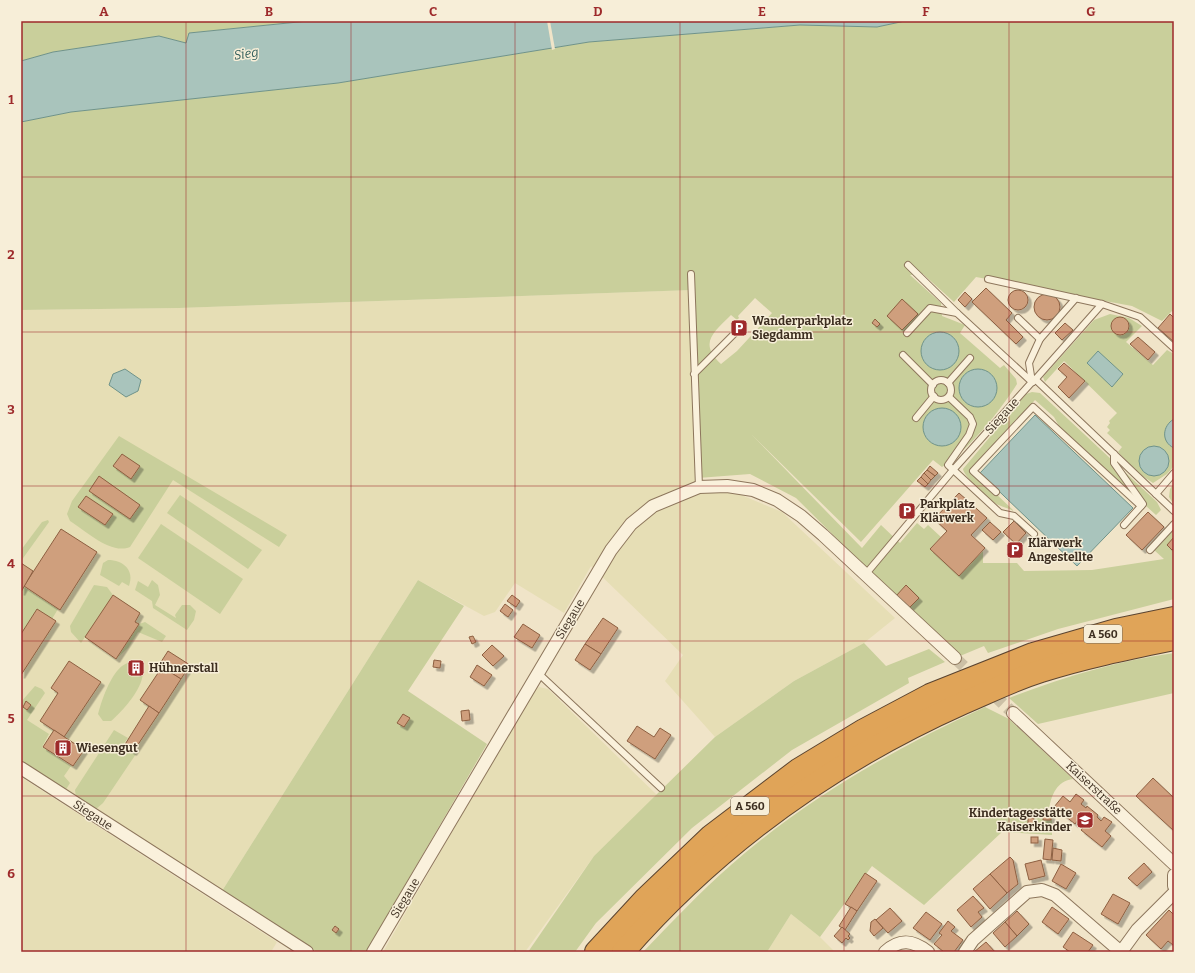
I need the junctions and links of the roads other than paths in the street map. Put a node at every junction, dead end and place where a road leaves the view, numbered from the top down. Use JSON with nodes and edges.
{"nodes":[{"id":1,"x":908,"y":265,"type":"dead end"},
{"id":2,"x":691,"y":274,"type":"dead end"},
{"id":3,"x":988,"y":279,"type":"dead end"},
{"id":4,"x":1076,"y":298,"type":"junction"},
{"id":5,"x":1102,"y":304,"type":"junction"},
{"id":6,"x":957,"y":313,"type":"junction"},
{"id":7,"x":1018,"y":318,"type":"dead end"},
{"id":8,"x":736,"y":332,"type":"dead end"},
{"id":9,"x":907,"y":333,"type":"dead end"},
{"id":10,"x":1040,"y":339,"type":"junction"},
{"id":11,"x":1174,"y":348,"type":"edge"},
{"id":12,"x":903,"y":355,"type":"dead end"},
{"id":13,"x":970,"y":358,"type":"dead end"},
{"id":14,"x":694,"y":374,"type":"junction"},
{"id":15,"x":1034,"y":381,"type":"junction"},
{"id":16,"x":948,"y":382,"type":"junction"},
{"id":17,"x":933,"y":385,"type":"junction"},
{"id":18,"x":934,"y":396,"type":"junction"},
{"id":19,"x":949,"y":397,"type":"junction"},
{"id":20,"x":916,"y":418,"type":"dead end"},
{"id":21,"x":1114,"y":454,"type":"junction"},
{"id":22,"x":953,"y":470,"type":"junction"},
{"id":23,"x":1174,"y":473,"type":"edge"},
{"id":24,"x":699,"y":487,"type":"junction"},
{"id":25,"x":996,"y":492,"type":"dead end"},
{"id":26,"x":1156,"y":494,"type":"junction"},
{"id":27,"x":1141,"y":506,"type":"junction"},
{"id":28,"x":1174,"y":511,"type":"edge"},
{"id":29,"x":1174,"y":524,"type":"edge"},
{"id":30,"x":1124,"y":525,"type":"dead end"},
{"id":31,"x":1034,"y":534,"type":"dead end"},
{"id":32,"x":1150,"y":550,"type":"dead end"},
{"id":33,"x":865,"y":575,"type":"junction"},
{"id":34,"x":1174,"y":618,"type":"edge"},
{"id":35,"x":1174,"y":638,"type":"edge"},
{"id":36,"x":955,"y":658,"type":"tunnel mouth"},
{"id":37,"x":538,"y":673,"type":"junction"},
{"id":38,"x":1013,"y":713,"type":"tunnel mouth"},
{"id":39,"x":21,"y":768,"type":"edge"},
{"id":40,"x":661,"y":788,"type":"dead end"},
{"id":41,"x":1174,"y":864,"type":"edge"},
{"id":42,"x":1174,"y":875,"type":"edge"},
{"id":43,"x":1174,"y":886,"type":"edge"},
{"id":44,"x":1174,"y":893,"type":"edge"},
{"id":45,"x":307,"y":952,"type":"edge"},
{"id":46,"x":373,"y":952,"type":"edge"},
{"id":47,"x":596,"y":952,"type":"edge"},
{"id":48,"x":623,"y":952,"type":"edge"},
{"id":49,"x":885,"y":952,"type":"edge"},
{"id":50,"x":928,"y":952,"type":"edge"},
{"id":51,"x":965,"y":952,"type":"edge"},
{"id":52,"x":1121,"y":952,"type":"edge"}],
"edges":[{"from":1,"to":6,"type":"lane"},
{"from":2,"to":14,"type":"lane"},
{"from":3,"to":4,"type":"lane"},
{"from":4,"to":5,"type":"lane"},
{"from":4,"to":10,"type":"lane"},
{"from":5,"to":11,"type":"lane"},
{"from":5,"to":15,"type":"lane","name":"Siegaue"},
{"from":6,"to":9,"type":"lane"},
{"from":6,"to":15,"type":"lane"},
{"from":7,"to":10,"type":"lane"},
{"from":8,"to":14,"type":"lane"},
{"from":10,"to":15,"type":"lane"},
{"from":12,"to":17,"type":"lane"},
{"from":13,"to":16,"type":"lane"},
{"from":14,"to":24,"type":"lane"},
{"from":15,"to":21,"type":"lane"},
{"from":15,"to":22,"type":"lane","name":"Siegaue"},
{"from":16,"to":17,"type":"lane"},
{"from":16,"to":19,"type":"lane"},
{"from":17,"to":18,"type":"lane"},
{"from":18,"to":19,"type":"lane"},
{"from":18,"to":20,"type":"lane"},
{"from":19,"to":22,"type":"lane"},
{"from":21,"to":26,"type":"lane"},
{"from":21,"to":27,"type":"lane"},
{"from":22,"to":31,"type":"lane"},
{"from":22,"to":33,"type":"lane","name":"Siegaue"},
{"from":23,"to":26,"type":"lane"},
{"from":24,"to":33,"type":"street","name":"Siegaue"},
{"from":24,"to":37,"type":"street","name":"Siegaue"},
{"from":25,"to":27,"type":"lane"},
{"from":26,"to":28,"type":"lane"},
{"from":27,"to":30,"type":"lane"},
{"from":29,"to":32,"type":"lane"},
{"from":33,"to":36,"type":"street","name":"Siegaue"},
{"from":34,"to":47,"type":"highway","number":"A 560"},
{"from":35,"to":48,"type":"highway","number":"A 560"},
{"from":37,"to":40,"type":"lane"},
{"from":37,"to":46,"type":"street","name":"Siegaue"},
{"from":38,"to":41,"type":"street","name":"Kaiserstraße"},
{"from":39,"to":45,"type":"street","name":"Siegaue"},
{"from":42,"to":43,"type":"street"},
{"from":44,"to":52,"type":"street"},
{"from":49,"to":50,"type":"street"},
{"from":51,"to":52,"type":"street"}]}
